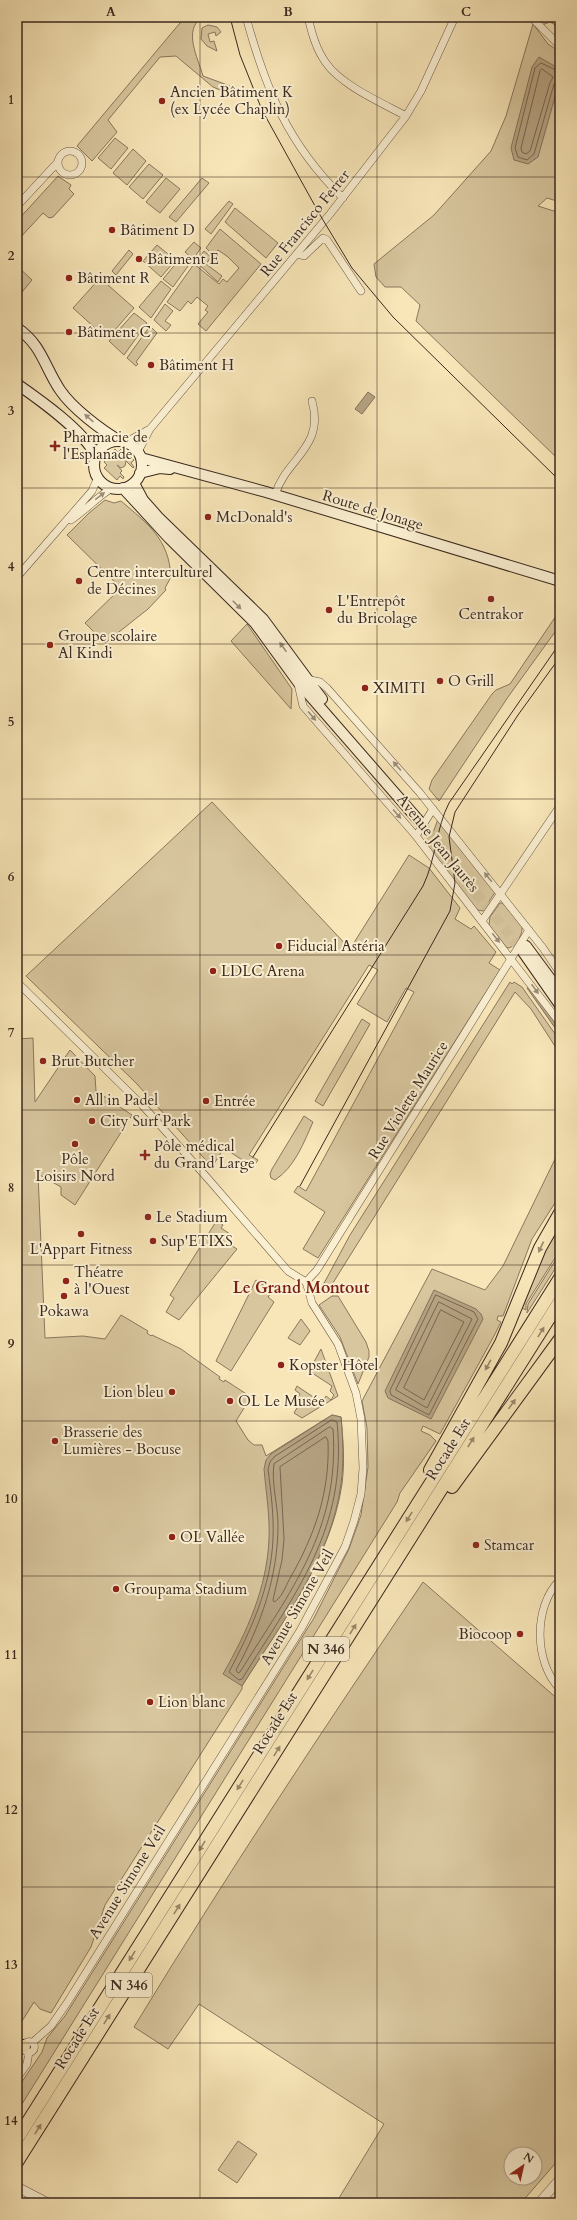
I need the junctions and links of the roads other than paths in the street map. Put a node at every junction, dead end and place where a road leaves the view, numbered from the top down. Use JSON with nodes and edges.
{"nodes":[{"id":1,"x":246,"y":17,"type":"edge"},
{"id":2,"x":308,"y":17,"type":"edge"},
{"id":3,"x":455,"y":17,"type":"edge"},
{"id":4,"x":531,"y":17,"type":"edge"},
{"id":5,"x":560,"y":46,"type":"edge"},
{"id":6,"x":406,"y":116,"type":"junction"},
{"id":7,"x":57,"y":164,"type":"dead end"},
{"id":8,"x":342,"y":198,"type":"junction"},
{"id":9,"x":17,"y":206,"type":"edge"},
{"id":10,"x":297,"y":254,"type":"junction"},
{"id":11,"x":362,"y":291,"type":"dead end"},
{"id":12,"x":17,"y":328,"type":"edge"},
{"id":13,"x":17,"y":384,"type":"edge"},
{"id":14,"x":312,"y":401,"type":"dead end"},
{"id":15,"x":150,"y":429,"type":"junction"},
{"id":16,"x":123,"y":442,"type":"junction"},
{"id":17,"x":96,"y":456,"type":"junction"},
{"id":18,"x":140,"y":456,"type":"junction"},
{"id":19,"x":178,"y":469,"type":"junction"},
{"id":20,"x":140,"y":474,"type":"junction"},
{"id":21,"x":98,"y":477,"type":"junction"},
{"id":22,"x":134,"y":483,"type":"junction"},
{"id":23,"x":112,"y":488,"type":"junction"},
{"id":24,"x":123,"y":488,"type":"junction"},
{"id":25,"x":275,"y":495,"type":"junction"},
{"id":26,"x":66,"y":523,"type":"junction"},
{"id":27,"x":17,"y":578,"type":"edge"},
{"id":28,"x":560,"y":581,"type":"edge"},
{"id":29,"x":302,"y":680,"type":"junction"},
{"id":30,"x":560,"y":806,"type":"edge"},
{"id":31,"x":433,"y":809,"type":"junction"},
{"id":32,"x":422,"y":819,"type":"tunnel mouth"},
{"id":33,"x":416,"y":836,"type":"junction"},
{"id":34,"x":500,"y":893,"type":"junction"},
{"id":35,"x":482,"y":921,"type":"junction"},
{"id":36,"x":529,"y":930,"type":"junction"},
{"id":37,"x":512,"y":958,"type":"junction"},
{"id":38,"x":560,"y":973,"type":"edge"},
{"id":39,"x":17,"y":982,"type":"edge"},
{"id":40,"x":560,"y":992,"type":"edge"},
{"id":41,"x":560,"y":1005,"type":"edge"},
{"id":42,"x":560,"y":1023,"type":"edge"},
{"id":43,"x":560,"y":1213,"type":"edge"},
{"id":44,"x":560,"y":1278,"type":"edge"},
{"id":45,"x":306,"y":1282,"type":"junction"},
{"id":46,"x":560,"y":1301,"type":"edge"},
{"id":47,"x":560,"y":1339,"type":"edge"},
{"id":48,"x":430,"y":1484,"type":"junction"},
{"id":49,"x":428,"y":1510,"type":"junction"},
{"id":50,"x":560,"y":1580,"type":"edge"},
{"id":51,"x":560,"y":1689,"type":"edge"},
{"id":52,"x":26,"y":2047,"type":"edge"},
{"id":53,"x":17,"y":2078,"type":"edge"},
{"id":54,"x":34,"y":2112,"type":"junction"},
{"id":55,"x":17,"y":2125,"type":"edge"},
{"id":56,"x":17,"y":2138,"type":"edge"},
{"id":57,"x":17,"y":2162,"type":"edge"},
{"id":58,"x":560,"y":2179,"type":"edge"},
{"id":59,"x":19,"y":2188,"type":"edge"},
{"id":60,"x":48,"y":2203,"type":"edge"},
{"id":61,"x":539,"y":2203,"type":"edge"}],
"edges":[{"from":1,"to":8,"type":"street"},
{"from":2,"to":6,"type":"street"},
{"from":3,"to":6,"type":"street","name":"Rue Francisco Ferrer"},
{"from":4,"to":5,"type":"street"},
{"from":6,"to":8,"type":"street","name":"Rue Francisco Ferrer"},
{"from":7,"to":9,"type":"street"},
{"from":8,"to":10,"type":"street","name":"Rue Francisco Ferrer"},
{"from":10,"to":11,"type":"street"},
{"from":10,"to":15,"type":"street","name":"Rue Francisco Ferrer"},
{"from":16,"to":12,"type":"main road","one_way":true},
{"from":13,"to":17,"type":"main road"},
{"from":14,"to":25,"type":"street"},
{"from":15,"to":16,"type":"street","name":"Rue Francisco Ferrer"},
{"from":15,"to":18,"type":"street","name":"Rue Francisco Ferrer"},
{"from":16,"to":17,"type":"main road"},
{"from":16,"to":18,"type":"main road"},
{"from":17,"to":21,"type":"main road"},
{"from":18,"to":19,"type":"main road","name":"Route de Jonage"},
{"from":18,"to":20,"type":"main road"},
{"from":19,"to":20,"type":"main road","name":"Route de Jonage"},
{"from":19,"to":25,"type":"main road","name":"Route de Jonage"},
{"from":20,"to":22,"type":"main road"},
{"from":21,"to":23,"type":"main road"},
{"from":21,"to":26,"type":"street"},
{"from":22,"to":24,"type":"main road"},
{"from":29,"to":22,"type":"main road","name":"Avenue Jean Jaurès","one_way":true},
{"from":23,"to":24,"type":"main road"},
{"from":26,"to":23,"type":"street","one_way":true},
{"from":24,"to":29,"type":"main road","name":"Avenue Jean Jaurès","one_way":true},
{"from":25,"to":28,"type":"main road","name":"Route de Jonage"},
{"from":26,"to":27,"type":"street"},
{"from":31,"to":29,"type":"street","name":"Avenue Jean Jaurès","one_way":true},
{"from":29,"to":32,"type":"main road","name":"Avenue Jean Jaurès"},
{"from":29,"to":33,"type":"street","name":"Avenue Jean Jaurès","one_way":true},
{"from":30,"to":34,"type":"street"},
{"from":31,"to":33,"type":"street"},
{"from":34,"to":31,"type":"street","name":"Avenue Jean Jaurès","one_way":true},
{"from":33,"to":35,"type":"street","name":"Avenue Jean Jaurès"},
{"from":34,"to":35,"type":"street"},
{"from":34,"to":36,"type":"street","name":"Avenue Jean Jaurès"},
{"from":35,"to":37,"type":"street","name":"Avenue Jean Jaurès","one_way":true},
{"from":36,"to":37,"type":"street","name":"Rue Violette Maurice"},
{"from":36,"to":38,"type":"street","name":"Avenue Jean Jaurès"},
{"from":37,"to":42,"type":"street","name":"Avenue Jean Jaurès","one_way":true},
{"from":37,"to":45,"type":"street","name":"Rue Violette Maurice"},
{"from":39,"to":45,"type":"street"},
{"from":40,"to":41,"type":"main road"},
{"from":43,"to":48,"type":"highway","one_way":true},
{"from":44,"to":48,"type":"highway","name":"Rocade Est","number":"N 346"},
{"from":45,"to":52,"type":"street","name":"Avenue Simone Veil"},
{"from":49,"to":46,"type":"highway","name":"Rocade Est","number":"N 346","one_way":true},
{"from":49,"to":47,"type":"highway","one_way":true},
{"from":48,"to":54,"type":"highway","name":"Rocade Est","number":"N 346","one_way":true},
{"from":57,"to":49,"type":"highway","name":"Rocade Est","number":"N 346","one_way":true},
{"from":50,"to":51,"type":"street"},
{"from":52,"to":53,"type":"street","name":"Avenue Simone Veil"},
{"from":54,"to":55,"type":"highway"},
{"from":54,"to":56,"type":"highway","name":"Rocade Est","number":"N 346"},
{"from":58,"to":61,"type":"street"},
{"from":59,"to":60,"type":"street"}]}
